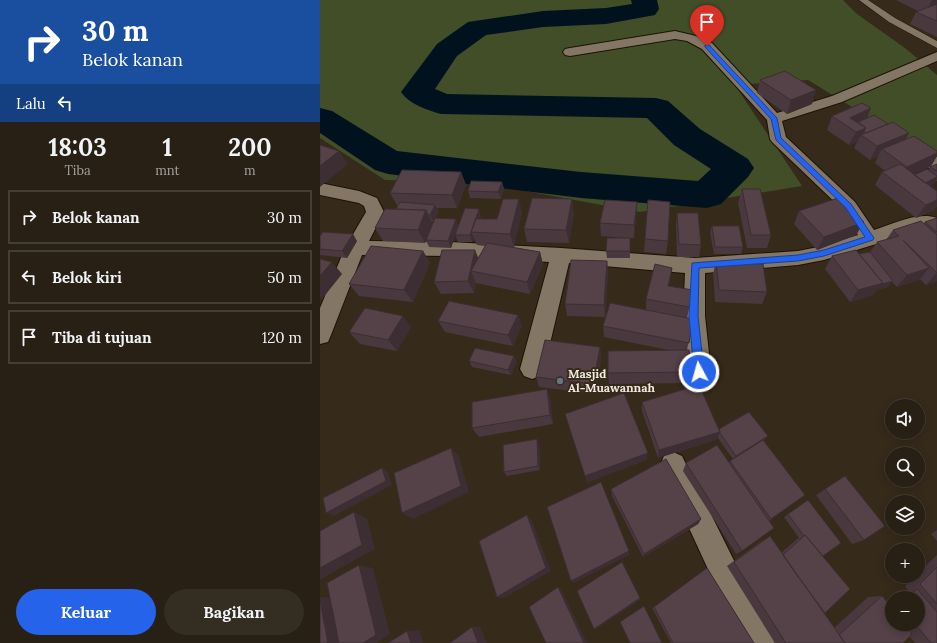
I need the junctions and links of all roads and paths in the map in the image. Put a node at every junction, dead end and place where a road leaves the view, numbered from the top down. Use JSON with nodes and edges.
{"nodes":[{"id":1,"x":863,"y":0,"type":"edge"},
{"id":2,"x":937,"y":45,"type":"edge"},
{"id":3,"x":570,"y":52,"type":"dead end"},
{"id":4,"x":937,"y":56,"type":"edge"},
{"id":5,"x":774,"y":119,"type":"junction"},
{"id":6,"x":893,"y":136,"type":"edge"},
{"id":7,"x":937,"y":165,"type":"edge"},
{"id":8,"x":320,"y":189,"type":"edge"},
{"id":9,"x":937,"y":228,"type":"edge"},
{"id":10,"x":870,"y":238,"type":"junction"},
{"id":11,"x":355,"y":248,"type":"junction"},
{"id":12,"x":561,"y":255,"type":"junction"},
{"id":13,"x":695,"y":266,"type":"junction"},
{"id":14,"x":320,"y":335,"type":"edge"},
{"id":15,"x":532,"y":369,"type":"dead end"},
{"id":16,"x":699,"y":372,"type":"dead end"},
{"id":17,"x":673,"y":465,"type":"dead end"},
{"id":18,"x":759,"y":643,"type":"edge"}],
"edges":[{"from":1,"to":2,"type":"lane"},
{"from":3,"to":5,"type":"street"},
{"from":4,"to":5,"type":"street"},
{"from":5,"to":10,"type":"street"},
{"from":6,"to":7,"type":"street"},
{"from":8,"to":11,"type":"street"},
{"from":9,"to":10,"type":"street"},
{"from":10,"to":13,"type":"street"},
{"from":11,"to":12,"type":"street"},
{"from":11,"to":14,"type":"street"},
{"from":12,"to":13,"type":"street"},
{"from":12,"to":15,"type":"street"},
{"from":13,"to":16,"type":"street"},
{"from":17,"to":18,"type":"street"}]}
